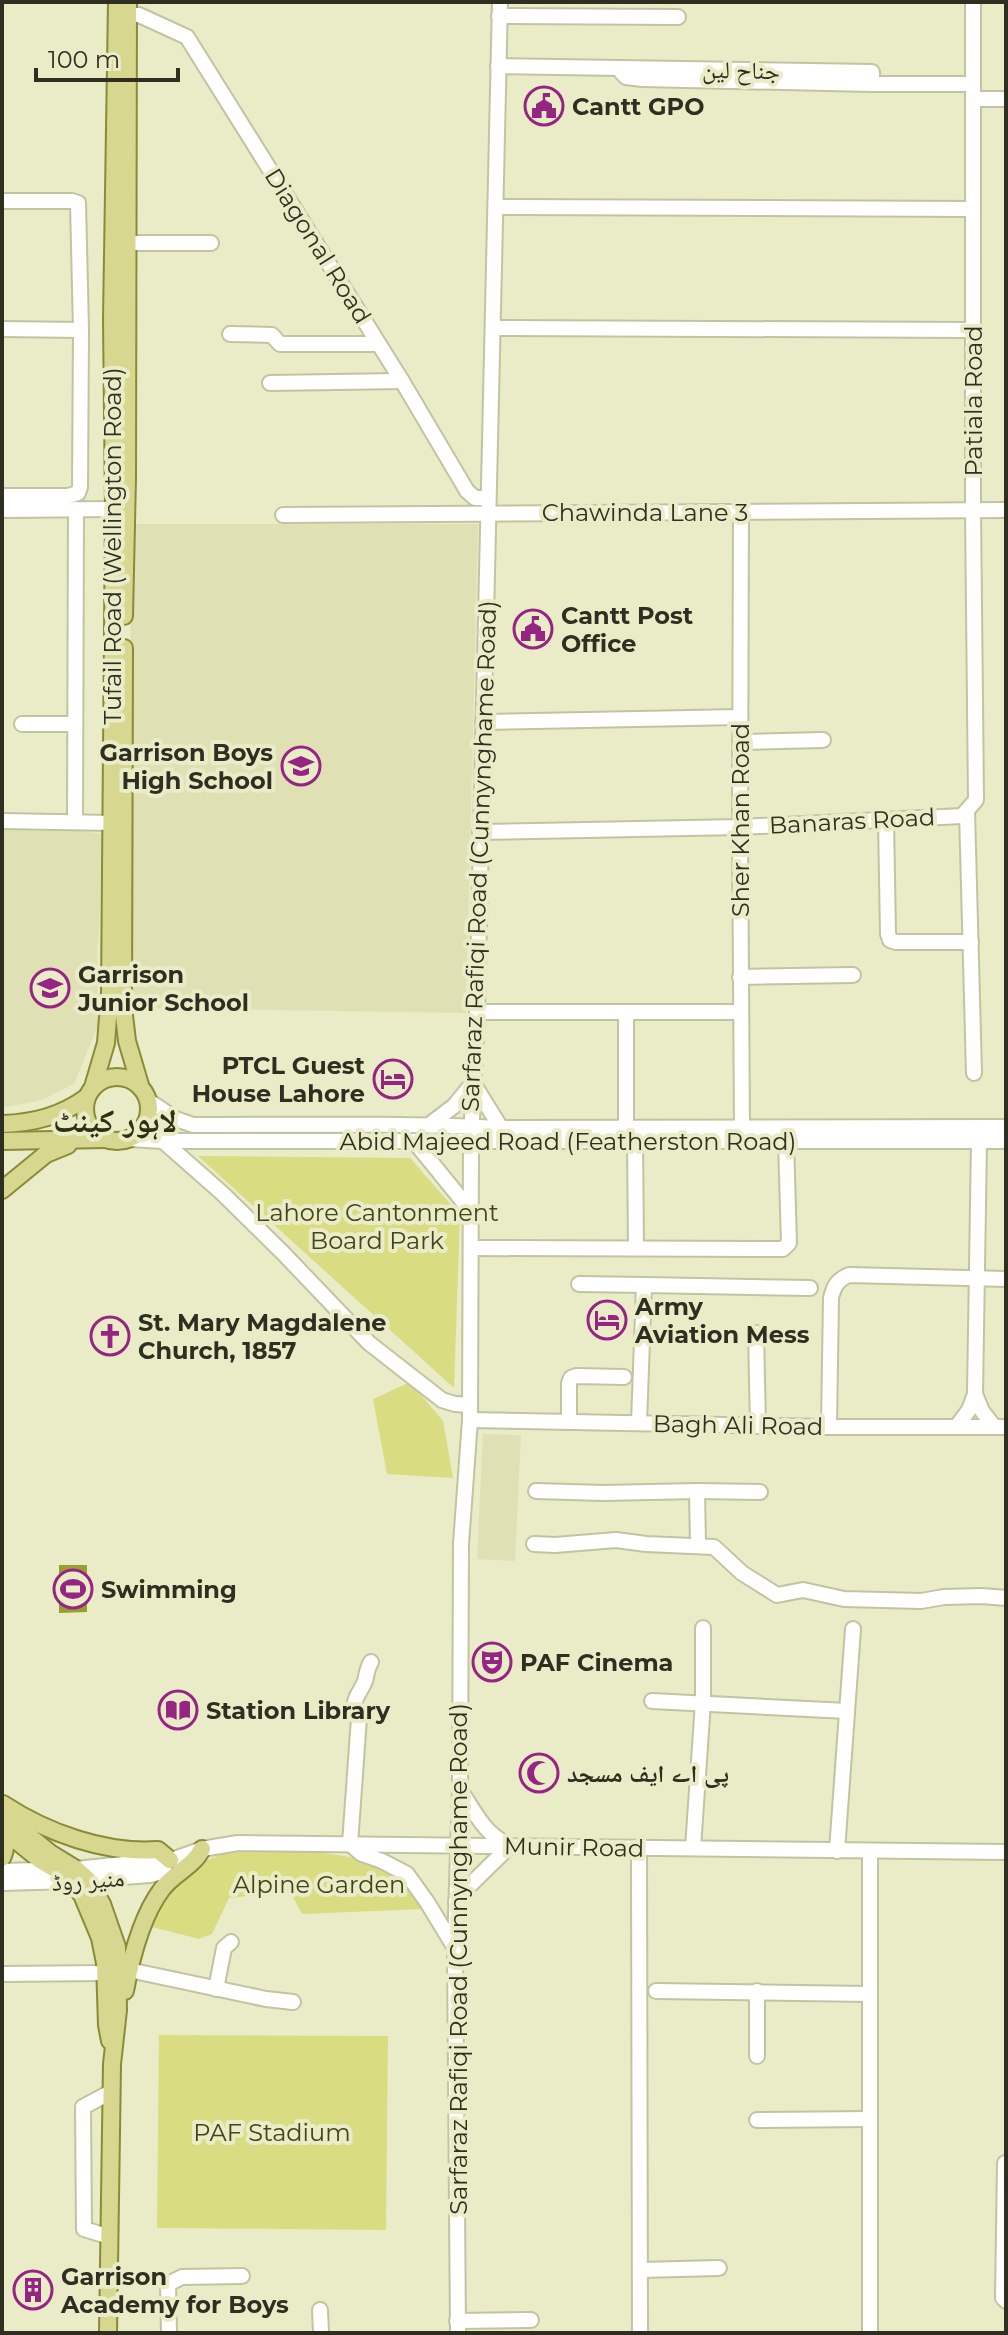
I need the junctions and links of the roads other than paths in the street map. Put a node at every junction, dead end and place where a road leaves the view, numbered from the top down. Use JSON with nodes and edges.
{"nodes":[{"id":1,"x":117,"y":2,"type":"edge"},
{"id":2,"x":973,"y":2,"type":"edge"},
{"id":3,"x":128,"y":9,"type":"edge"},
{"id":4,"x":500,"y":9,"type":"edge"},
{"id":5,"x":678,"y":17,"type":"dead end"},
{"id":6,"x":498,"y":66,"type":"junction"},
{"id":7,"x":973,"y":92,"type":"junction"},
{"id":8,"x":1006,"y":99,"type":"edge"},
{"id":9,"x":2,"y":201,"type":"edge"},
{"id":10,"x":496,"y":207,"type":"junction"},
{"id":11,"x":973,"y":209,"type":"junction"},
{"id":12,"x":127,"y":243,"type":"junction"},
{"id":13,"x":211,"y":243,"type":"dead end"},
{"id":14,"x":2,"y":321,"type":"edge"},
{"id":15,"x":81,"y":326,"type":"junction"},
{"id":16,"x":493,"y":328,"type":"junction"},
{"id":17,"x":2,"y":329,"type":"edge"},
{"id":18,"x":973,"y":330,"type":"junction"},
{"id":19,"x":230,"y":334,"type":"dead end"},
{"id":20,"x":378,"y":344,"type":"junction"},
{"id":21,"x":402,"y":381,"type":"junction"},
{"id":22,"x":270,"y":383,"type":"dead end"},
{"id":23,"x":2,"y":496,"type":"edge"},
{"id":24,"x":488,"y":505,"type":"junction"},
{"id":25,"x":76,"y":509,"type":"junction"},
{"id":26,"x":114,"y":509,"type":"junction"},
{"id":27,"x":2,"y":510,"type":"edge"},
{"id":28,"x":973,"y":510,"type":"junction"},
{"id":29,"x":1006,"y":510,"type":"edge"},
{"id":30,"x":741,"y":512,"type":"junction"},
{"id":31,"x":283,"y":515,"type":"dead end"},
{"id":32,"x":740,"y":717,"type":"junction"},
{"id":33,"x":483,"y":722,"type":"junction"},
{"id":34,"x":22,"y":724,"type":"dead end"},
{"id":35,"x":75,"y":724,"type":"junction"},
{"id":36,"x":823,"y":740,"type":"dead end"},
{"id":37,"x":741,"y":742,"type":"junction"},
{"id":38,"x":972,"y":805,"type":"junction"},
{"id":39,"x":886,"y":820,"type":"junction"},
{"id":40,"x":2,"y":821,"type":"edge"},
{"id":41,"x":75,"y":821,"type":"junction"},
{"id":42,"x":112,"y":823,"type":"junction"},
{"id":43,"x":740,"y":827,"type":"junction"},
{"id":44,"x":480,"y":832,"type":"junction"},
{"id":45,"x":971,"y":942,"type":"junction"},
{"id":46,"x":853,"y":975,"type":"dead end"},
{"id":47,"x":740,"y":977,"type":"junction"},
{"id":48,"x":477,"y":1012,"type":"junction"},
{"id":49,"x":741,"y":1012,"type":"junction"},
{"id":50,"x":626,"y":1013,"type":"junction"},
{"id":51,"x":974,"y":1073,"type":"dead end"},
{"id":52,"x":473,"y":1083,"type":"junction"},
{"id":53,"x":140,"y":1085,"type":"junction"},
{"id":54,"x":90,"y":1092,"type":"junction"},
{"id":55,"x":149,"y":1101,"type":"junction"},
{"id":56,"x":2,"y":1124,"type":"edge"},
{"id":57,"x":429,"y":1125,"type":"junction"},
{"id":58,"x":626,"y":1127,"type":"junction"},
{"id":59,"x":1006,"y":1127,"type":"edge"},
{"id":60,"x":501,"y":1128,"type":"junction"},
{"id":61,"x":742,"y":1128,"type":"junction"},
{"id":62,"x":471,"y":1133,"type":"junction"},
{"id":63,"x":718,"y":1134,"type":"junction"},
{"id":64,"x":105,"y":1139,"type":"junction"},
{"id":65,"x":129,"y":1139,"type":"junction"},
{"id":66,"x":635,"y":1140,"type":"junction"},
{"id":67,"x":2,"y":1141,"type":"edge"},
{"id":68,"x":77,"y":1141,"type":"junction"},
{"id":69,"x":163,"y":1141,"type":"junction"},
{"id":70,"x":414,"y":1141,"type":"junction"},
{"id":71,"x":786,"y":1141,"type":"junction"},
{"id":72,"x":979,"y":1141,"type":"junction"},
{"id":73,"x":1006,"y":1141,"type":"edge"},
{"id":74,"x":2,"y":1190,"type":"edge"},
{"id":75,"x":470,"y":1210,"type":"junction"},
{"id":76,"x":471,"y":1248,"type":"junction"},
{"id":77,"x":636,"y":1248,"type":"junction"},
{"id":78,"x":976,"y":1279,"type":"junction"},
{"id":79,"x":1006,"y":1279,"type":"edge"},
{"id":80,"x":579,"y":1284,"type":"dead end"},
{"id":81,"x":644,"y":1285,"type":"junction"},
{"id":82,"x":810,"y":1288,"type":"dead end"},
{"id":83,"x":756,"y":1333,"type":"dead end"},
{"id":84,"x":624,"y":1377,"type":"dead end"},
{"id":85,"x":975,"y":1394,"type":"junction"},
{"id":86,"x":470,"y":1412,"type":"junction"},
{"id":87,"x":569,"y":1422,"type":"junction"},
{"id":88,"x":639,"y":1423,"type":"junction"},
{"id":89,"x":758,"y":1426,"type":"junction"},
{"id":90,"x":957,"y":1426,"type":"junction"},
{"id":91,"x":999,"y":1426,"type":"edge"},
{"id":92,"x":829,"y":1427,"type":"junction"},
{"id":93,"x":536,"y":1491,"type":"dead end"},
{"id":94,"x":697,"y":1491,"type":"junction"},
{"id":95,"x":760,"y":1492,"type":"dead end"},
{"id":96,"x":534,"y":1544,"type":"dead end"},
{"id":97,"x":698,"y":1546,"type":"junction"},
{"id":98,"x":1006,"y":1598,"type":"edge"},
{"id":99,"x":703,"y":1628,"type":"dead end"},
{"id":100,"x":853,"y":1629,"type":"dead end"},
{"id":101,"x":371,"y":1662,"type":"dead end"},
{"id":102,"x":652,"y":1701,"type":"dead end"},
{"id":103,"x":703,"y":1702,"type":"junction"},
{"id":104,"x":847,"y":1711,"type":"junction"},
{"id":105,"x":460,"y":1789,"type":"junction"},
{"id":106,"x":2,"y":1803,"type":"edge"},
{"id":107,"x":2,"y":1814,"type":"edge"},
{"id":108,"x":2,"y":1830,"type":"edge"},
{"id":109,"x":350,"y":1844,"type":"junction"},
{"id":110,"x":457,"y":1845,"type":"junction"},
{"id":111,"x":510,"y":1846,"type":"junction"},
{"id":112,"x":693,"y":1848,"type":"junction"},
{"id":113,"x":202,"y":1849,"type":"junction"},
{"id":114,"x":639,"y":1849,"type":"junction"},
{"id":115,"x":837,"y":1851,"type":"junction"},
{"id":116,"x":870,"y":1852,"type":"junction"},
{"id":117,"x":1006,"y":1852,"type":"edge"},
{"id":118,"x":2,"y":1858,"type":"edge"},
{"id":119,"x":168,"y":1861,"type":"junction"},
{"id":120,"x":57,"y":1870,"type":"junction"},
{"id":121,"x":2,"y":1871,"type":"edge"},
{"id":122,"x":78,"y":1877,"type":"junction"},
{"id":123,"x":2,"y":1883,"type":"edge"},
{"id":124,"x":456,"y":1902,"type":"junction"},
{"id":125,"x":231,"y":1942,"type":"dead end"},
{"id":126,"x":455,"y":1948,"type":"junction"},
{"id":127,"x":129,"y":1970,"type":"junction"},
{"id":128,"x":105,"y":1973,"type":"junction"},
{"id":129,"x":2,"y":1974,"type":"edge"},
{"id":130,"x":216,"y":1989,"type":"junction"},
{"id":131,"x":656,"y":1991,"type":"dead end"},
{"id":132,"x":757,"y":1991,"type":"junction"},
{"id":133,"x":870,"y":1994,"type":"junction"},
{"id":134,"x":293,"y":2002,"type":"dead end"},
{"id":135,"x":118,"y":2010,"type":"junction"},
{"id":136,"x":112,"y":2055,"type":"junction"},
{"id":137,"x":757,"y":2056,"type":"dead end"},
{"id":138,"x":111,"y":2092,"type":"junction"},
{"id":139,"x":870,"y":2119,"type":"junction"},
{"id":140,"x":757,"y":2120,"type":"dead end"},
{"id":141,"x":1005,"y":2163,"type":"edge"},
{"id":142,"x":110,"y":2237,"type":"junction"},
{"id":143,"x":719,"y":2268,"type":"dead end"},
{"id":144,"x":640,"y":2270,"type":"junction"},
{"id":145,"x":242,"y":2276,"type":"dead end"},
{"id":146,"x":1006,"y":2301,"type":"edge"},
{"id":147,"x":320,"y":2310,"type":"dead end"},
{"id":148,"x":531,"y":2320,"type":"dead end"},
{"id":149,"x":458,"y":2327,"type":"edge"},
{"id":150,"x":108,"y":2333,"type":"edge"},
{"id":151,"x":169,"y":2333,"type":"edge"},
{"id":152,"x":321,"y":2333,"type":"edge"},
{"id":153,"x":640,"y":2333,"type":"edge"},
{"id":154,"x":870,"y":2333,"type":"edge"}],
"edges":[{"from":1,"to":26,"type":"main road","name":"Tufail Road (Wellington Road)"},
{"from":2,"to":7,"type":"street","name":"Patiala Road"},
{"from":3,"to":12,"type":"main road","name":"Tufail Road (Wellington Road)"},
{"from":3,"to":20,"type":"street","name":"Diagonal Road"},
{"from":4,"to":5,"type":"street"},
{"from":4,"to":6,"type":"street","name":"Sarfaraz Rafiqi Road (Cunnynghame Road)"},
{"from":6,"to":7,"type":"street","name":"جناح لین"},
{"from":6,"to":10,"type":"street","name":"Sarfaraz Rafiqi Road (Cunnynghame Road)"},
{"from":7,"to":8,"type":"street","name":"جناح لین"},
{"from":7,"to":11,"type":"street","name":"Patiala Road"},
{"from":9,"to":15,"type":"street"},
{"from":10,"to":11,"type":"street"},
{"from":10,"to":16,"type":"street","name":"Sarfaraz Rafiqi Road (Cunnynghame Road)"},
{"from":11,"to":18,"type":"street","name":"Patiala Road"},
{"from":12,"to":13,"type":"street"},
{"from":12,"to":53,"type":"main road","name":"Tufail Road (Wellington Road)"},
{"from":14,"to":15,"type":"street"},
{"from":15,"to":17,"type":"street"},
{"from":15,"to":23,"type":"street"},
{"from":16,"to":18,"type":"street"},
{"from":16,"to":24,"type":"street","name":"Sarfaraz Rafiqi Road (Cunnynghame Road)"},
{"from":18,"to":28,"type":"street","name":"Patiala Road"},
{"from":19,"to":20,"type":"street"},
{"from":20,"to":21,"type":"street","name":"Diagonal Road"},
{"from":21,"to":22,"type":"street"},
{"from":21,"to":24,"type":"street","name":"Diagonal Road"},
{"from":24,"to":30,"type":"street","name":"Chawinda Lane 3"},
{"from":24,"to":31,"type":"street","name":"Chawinda Lane 3"},
{"from":24,"to":33,"type":"street","name":"Sarfaraz Rafiqi Road (Cunnynghame Road)"},
{"from":25,"to":26,"type":"street"},
{"from":25,"to":27,"type":"street"},
{"from":25,"to":35,"type":"street"},
{"from":26,"to":42,"type":"main road","name":"Tufail Road (Wellington Road)"},
{"from":28,"to":29,"type":"street","name":"Chawinda Lane 3"},
{"from":28,"to":30,"type":"street","name":"Chawinda Lane 3"},
{"from":28,"to":38,"type":"street","name":"Patiala Road"},
{"from":30,"to":32,"type":"street","name":"Sher Khan Road"},
{"from":32,"to":33,"type":"street"},
{"from":32,"to":37,"type":"street","name":"Sher Khan Road"},
{"from":33,"to":44,"type":"street","name":"Sarfaraz Rafiqi Road (Cunnynghame Road)"},
{"from":34,"to":35,"type":"street"},
{"from":35,"to":41,"type":"street"},
{"from":36,"to":37,"type":"street"},
{"from":37,"to":43,"type":"street","name":"Sher Khan Road"},
{"from":38,"to":39,"type":"street","name":"Banaras Road"},
{"from":38,"to":45,"type":"street","name":"Patiala Road"},
{"from":39,"to":43,"type":"street","name":"Banaras Road"},
{"from":39,"to":45,"type":"street"},
{"from":40,"to":41,"type":"street"},
{"from":41,"to":42,"type":"street"},
{"from":42,"to":54,"type":"main road","name":"Tufail Road (Wellington Road)"},
{"from":43,"to":44,"type":"street","name":"Banaras Road"},
{"from":43,"to":47,"type":"street","name":"Sher Khan Road"},
{"from":44,"to":48,"type":"street","name":"Sarfaraz Rafiqi Road (Cunnynghame Road)"},
{"from":45,"to":51,"type":"street","name":"Patiala Road"},
{"from":46,"to":47,"type":"street"},
{"from":47,"to":49,"type":"street","name":"Sher Khan Road"},
{"from":48,"to":50,"type":"street"},
{"from":48,"to":52,"type":"street","name":"Sarfaraz Rafiqi Road (Cunnynghame Road)"},
{"from":49,"to":50,"type":"street"},
{"from":49,"to":61,"type":"street","name":"Sher Khan Road"},
{"from":50,"to":58,"type":"street"},
{"from":52,"to":57,"type":"street"},
{"from":52,"to":60,"type":"street"},
{"from":52,"to":62,"type":"street","name":"Sarfaraz Rafiqi Road (Cunnynghame Road)"},
{"from":53,"to":54,"type":"main road"},
{"from":53,"to":55,"type":"main road"},
{"from":54,"to":56,"type":"main road"},
{"from":54,"to":64,"type":"main road"},
{"from":55,"to":57,"type":"street","name":"Abid Majeed Road (Featherston Road)"},
{"from":55,"to":65,"type":"main road"},
{"from":57,"to":62,"type":"street","name":"Abid Majeed Road (Featherston Road)"},
{"from":58,"to":60,"type":"street","name":"Abid Majeed Road (Featherston Road)"},
{"from":58,"to":63,"type":"street","name":"Abid Majeed Road (Featherston Road)"},
{"from":59,"to":61,"type":"street","name":"Abid Majeed Road (Featherston Road)"},
{"from":60,"to":62,"type":"street","name":"Abid Majeed Road (Featherston Road)"},
{"from":61,"to":63,"type":"street","name":"Abid Majeed Road (Featherston Road)"},
{"from":62,"to":66,"type":"street","name":"Abid Majeed Road (Featherston Road)"},
{"from":62,"to":70,"type":"street","name":"Abid Majeed Road (Featherston Road)"},
{"from":62,"to":75,"type":"street","name":"Sarfaraz Rafiqi Road (Cunnynghame Road)"},
{"from":63,"to":66,"type":"street","name":"Abid Majeed Road (Featherston Road)"},
{"from":63,"to":71,"type":"street","name":"Abid Majeed Road (Featherston Road)"},
{"from":64,"to":65,"type":"main road"},
{"from":64,"to":68,"type":"main road"},
{"from":65,"to":69,"type":"street","name":"Abid Majeed Road (Featherston Road)"},
{"from":66,"to":77,"type":"street"},
{"from":67,"to":68,"type":"main road"},
{"from":68,"to":74,"type":"main road"},
{"from":69,"to":70,"type":"street","name":"Abid Majeed Road (Featherston Road)"},
{"from":69,"to":86,"type":"street","name":"Bagh Ali Road"},
{"from":70,"to":75,"type":"street"},
{"from":71,"to":72,"type":"street","name":"Abid Majeed Road (Featherston Road)"},
{"from":71,"to":77,"type":"street"},
{"from":72,"to":73,"type":"street","name":"Abid Majeed Road (Featherston Road)"},
{"from":72,"to":78,"type":"street"},
{"from":75,"to":76,"type":"street","name":"Sarfaraz Rafiqi Road (Cunnynghame Road)"},
{"from":76,"to":77,"type":"street"},
{"from":76,"to":86,"type":"street","name":"Sarfaraz Rafiqi Road (Cunnynghame Road)"},
{"from":78,"to":79,"type":"street"},
{"from":78,"to":85,"type":"street"},
{"from":78,"to":92,"type":"street"},
{"from":80,"to":81,"type":"street"},
{"from":81,"to":82,"type":"street"},
{"from":81,"to":88,"type":"street"},
{"from":83,"to":89,"type":"street"},
{"from":84,"to":87,"type":"street"},
{"from":85,"to":90,"type":"street"},
{"from":85,"to":91,"type":"street"},
{"from":86,"to":87,"type":"street","name":"Bagh Ali Road"},
{"from":86,"to":105,"type":"street","name":"Sarfaraz Rafiqi Road (Cunnynghame Road)"},
{"from":87,"to":88,"type":"street","name":"Bagh Ali Road"},
{"from":88,"to":89,"type":"street","name":"Bagh Ali Road"},
{"from":89,"to":92,"type":"street","name":"Bagh Ali Road"},
{"from":90,"to":91,"type":"street","name":"Bagh Ali Road"},
{"from":90,"to":92,"type":"street","name":"Bagh Ali Road"},
{"from":93,"to":94,"type":"street"},
{"from":94,"to":95,"type":"street"},
{"from":94,"to":97,"type":"street"},
{"from":96,"to":97,"type":"street"},
{"from":97,"to":98,"type":"street"},
{"from":99,"to":103,"type":"street"},
{"from":100,"to":104,"type":"street"},
{"from":101,"to":109,"type":"street"},
{"from":102,"to":103,"type":"street"},
{"from":103,"to":104,"type":"street"},
{"from":103,"to":112,"type":"street"},
{"from":104,"to":115,"type":"street"},
{"from":105,"to":110,"type":"street","name":"Sarfaraz Rafiqi Road (Cunnynghame Road)"},
{"from":105,"to":111,"type":"street"},
{"from":106,"to":119,"type":"main road"},
{"from":107,"to":122,"type":"main road"},
{"from":108,"to":118,"type":"main road"},
{"from":108,"to":120,"type":"main road"},
{"from":109,"to":110,"type":"street","name":"Munir Road"},
{"from":109,"to":113,"type":"street","name":"Munir Road"},
{"from":109,"to":126,"type":"street"},
{"from":110,"to":111,"type":"street","name":"Munir Road"},
{"from":110,"to":124,"type":"street","name":"Sarfaraz Rafiqi Road (Cunnynghame Road)"},
{"from":111,"to":114,"type":"street","name":"Munir Road"},
{"from":111,"to":124,"type":"street"},
{"from":112,"to":114,"type":"street","name":"Munir Road"},
{"from":112,"to":115,"type":"street","name":"Munir Road"},
{"from":113,"to":119,"type":"street","name":"Munir Road"},
{"from":113,"to":127,"type":"main road"},
{"from":114,"to":144,"type":"street"},
{"from":115,"to":116,"type":"street","name":"Munir Road"},
{"from":116,"to":117,"type":"street","name":"Munir Road"},
{"from":116,"to":133,"type":"street"},
{"from":119,"to":122,"type":"street","name":"Munir Road"},
{"from":120,"to":121,"type":"street"},
{"from":120,"to":122,"type":"main road"},
{"from":122,"to":123,"type":"street","name":"منیر روڈ"},
{"from":122,"to":128,"type":"main road"},
{"from":122,"to":135,"type":"main road"},
{"from":124,"to":126,"type":"street","name":"Sarfaraz Rafiqi Road (Cunnynghame Road)"},
{"from":125,"to":130,"type":"street"},
{"from":126,"to":149,"type":"street","name":"Sarfaraz Rafiqi Road (Cunnynghame Road)"},
{"from":127,"to":130,"type":"street"},
{"from":127,"to":135,"type":"main road"},
{"from":128,"to":129,"type":"street"},
{"from":128,"to":136,"type":"main road"},
{"from":130,"to":134,"type":"street"},
{"from":131,"to":132,"type":"street"},
{"from":132,"to":133,"type":"street"},
{"from":132,"to":137,"type":"street"},
{"from":133,"to":139,"type":"street"},
{"from":135,"to":136,"type":"main road"},
{"from":136,"to":138,"type":"main road"},
{"from":138,"to":142,"type":"main road"},
{"from":138,"to":142,"type":"street"},
{"from":139,"to":140,"type":"street"},
{"from":139,"to":154,"type":"street"},
{"from":141,"to":146,"type":"street"},
{"from":142,"to":150,"type":"main road"},
{"from":143,"to":144,"type":"street"},
{"from":144,"to":153,"type":"street"},
{"from":145,"to":151,"type":"street"},
{"from":147,"to":152,"type":"street"},
{"from":148,"to":149,"type":"street"}]}
